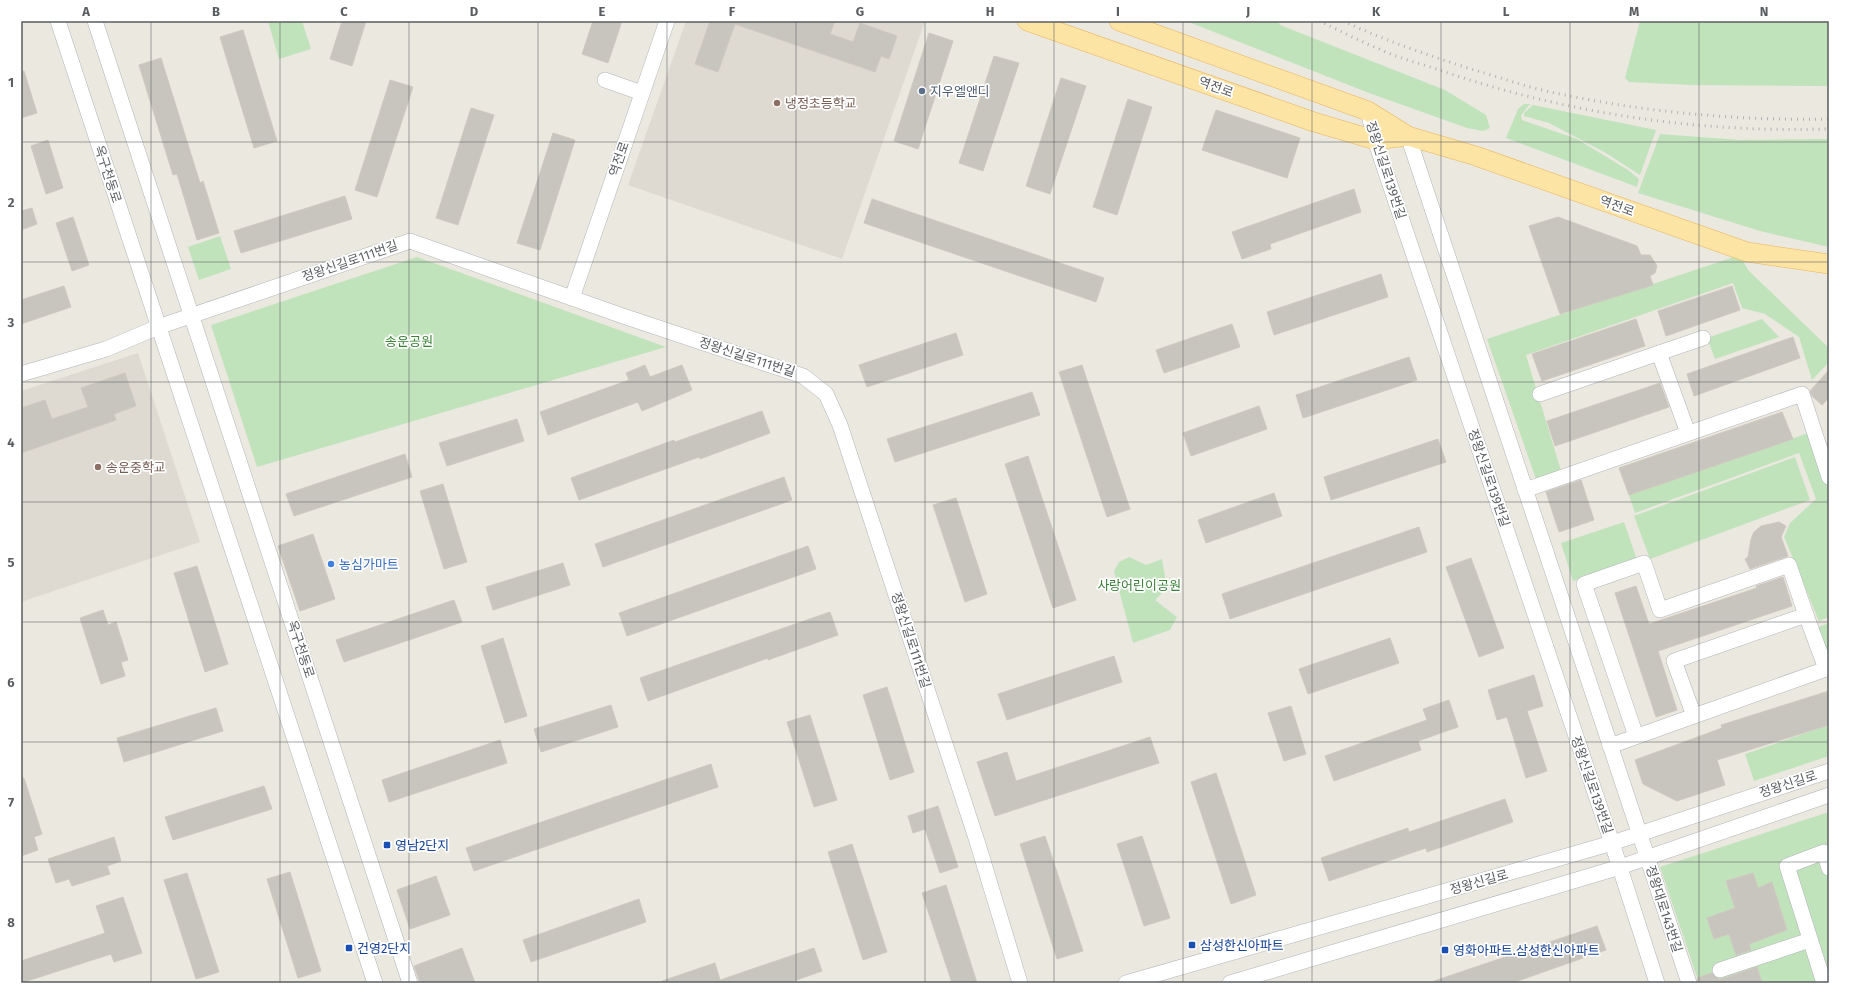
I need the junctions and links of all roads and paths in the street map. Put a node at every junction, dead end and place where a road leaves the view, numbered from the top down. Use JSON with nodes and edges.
{"nodes":[{"id":1,"x":58,"y":21,"type":"edge"},
{"id":2,"x":95,"y":21,"type":"edge"},
{"id":3,"x":667,"y":21,"type":"edge"},
{"id":4,"x":1027,"y":21,"type":"edge"},
{"id":5,"x":1119,"y":21,"type":"edge"},
{"id":6,"x":605,"y":80,"type":"dead end"},
{"id":7,"x":642,"y":93,"type":"junction"},
{"id":8,"x":1368,"y":111,"type":"junction"},
{"id":9,"x":1408,"y":136,"type":"junction"},
{"id":10,"x":1375,"y":140,"type":"junction"},
{"id":11,"x":1829,"y":264,"type":"edge"},
{"id":12,"x":572,"y":298,"type":"junction"},
{"id":13,"x":191,"y":316,"type":"junction"},
{"id":14,"x":158,"y":327,"type":"junction"},
{"id":15,"x":1703,"y":338,"type":"dead end"},
{"id":16,"x":1659,"y":353,"type":"junction"},
{"id":17,"x":21,"y":374,"type":"edge"},
{"id":18,"x":1540,"y":394,"type":"dead end"},
{"id":19,"x":1688,"y":433,"type":"junction"},
{"id":20,"x":1829,"y":477,"type":"edge"},
{"id":21,"x":1525,"y":490,"type":"junction"},
{"id":22,"x":1806,"y":614,"type":"junction"},
{"id":23,"x":1694,"y":716,"type":"junction"},
{"id":24,"x":1636,"y":736,"type":"junction"},
{"id":25,"x":1610,"y":746,"type":"junction"},
{"id":26,"x":1829,"y":771,"type":"edge"},
{"id":27,"x":1829,"y":795,"type":"edge"},
{"id":28,"x":1640,"y":834,"type":"junction"},
{"id":29,"x":1612,"y":843,"type":"junction"},
{"id":30,"x":1648,"y":858,"type":"junction"},
{"id":31,"x":1620,"y":867,"type":"junction"},
{"id":32,"x":1829,"y":868,"type":"edge"},
{"id":33,"x":1810,"y":940,"type":"junction"},
{"id":34,"x":1720,"y":970,"type":"dead end"},
{"id":35,"x":375,"y":983,"type":"edge"},
{"id":36,"x":410,"y":983,"type":"edge"},
{"id":37,"x":1020,"y":983,"type":"edge"},
{"id":38,"x":1126,"y":983,"type":"edge"},
{"id":39,"x":1230,"y":983,"type":"edge"},
{"id":40,"x":1658,"y":983,"type":"edge"},
{"id":41,"x":1689,"y":983,"type":"edge"},
{"id":42,"x":1824,"y":983,"type":"edge"}],
"edges":[{"from":1,"to":14,"type":"street","name":"옥구천동로"},
{"from":2,"to":13,"type":"street","name":"옥구천동로"},
{"from":3,"to":7,"type":"street","name":"역전로"},
{"from":4,"to":10,"type":"main road","name":"역전로"},
{"from":5,"to":8,"type":"main road","name":"역전로"},
{"from":6,"to":7,"type":"street"},
{"from":7,"to":12,"type":"street","name":"역전로"},
{"from":8,"to":9,"type":"main road","name":"역전로"},
{"from":8,"to":10,"type":"street","name":"정왕신길로139번길"},
{"from":9,"to":10,"type":"main road","name":"역전로"},
{"from":9,"to":11,"type":"main road","name":"역전로"},
{"from":9,"to":21,"type":"street"},
{"from":10,"to":29,"type":"street","name":"정왕신길로139번길"},
{"from":12,"to":13,"type":"street","name":"정왕신길로111번길"},
{"from":12,"to":37,"type":"street","name":"정왕신길로111번길"},
{"from":13,"to":14,"type":"street"},
{"from":13,"to":36,"type":"street","name":"옥구천동로"},
{"from":14,"to":17,"type":"street"},
{"from":14,"to":35,"type":"street","name":"옥구천동로"},
{"from":15,"to":16,"type":"street"},
{"from":16,"to":18,"type":"street"},
{"from":16,"to":19,"type":"street"},
{"from":19,"to":20,"type":"street"},
{"from":19,"to":21,"type":"street"},
{"from":21,"to":25,"type":"street"},
{"from":22,"to":23,"type":"street"},
{"from":22,"to":23,"type":"street"},
{"from":22,"to":24,"type":"street"},
{"from":23,"to":24,"type":"street"},
{"from":24,"to":25,"type":"street"},
{"from":25,"to":28,"type":"street"},
{"from":26,"to":28,"type":"street","name":"정왕신길로"},
{"from":27,"to":30,"type":"street","name":"정왕신길로"},
{"from":28,"to":29,"type":"street","name":"정왕신길로"},
{"from":28,"to":30,"type":"street","name":"정왕대로143번길"},
{"from":29,"to":31,"type":"street"},
{"from":29,"to":38,"type":"street","name":"정왕신길로"},
{"from":30,"to":31,"type":"street","name":"정왕신길로"},
{"from":30,"to":41,"type":"street","name":"정왕대로143번길"},
{"from":31,"to":39,"type":"street","name":"정왕신길로"},
{"from":31,"to":40,"type":"street"},
{"from":32,"to":33,"type":"street"},
{"from":33,"to":34,"type":"street"},
{"from":33,"to":42,"type":"street"}]}
